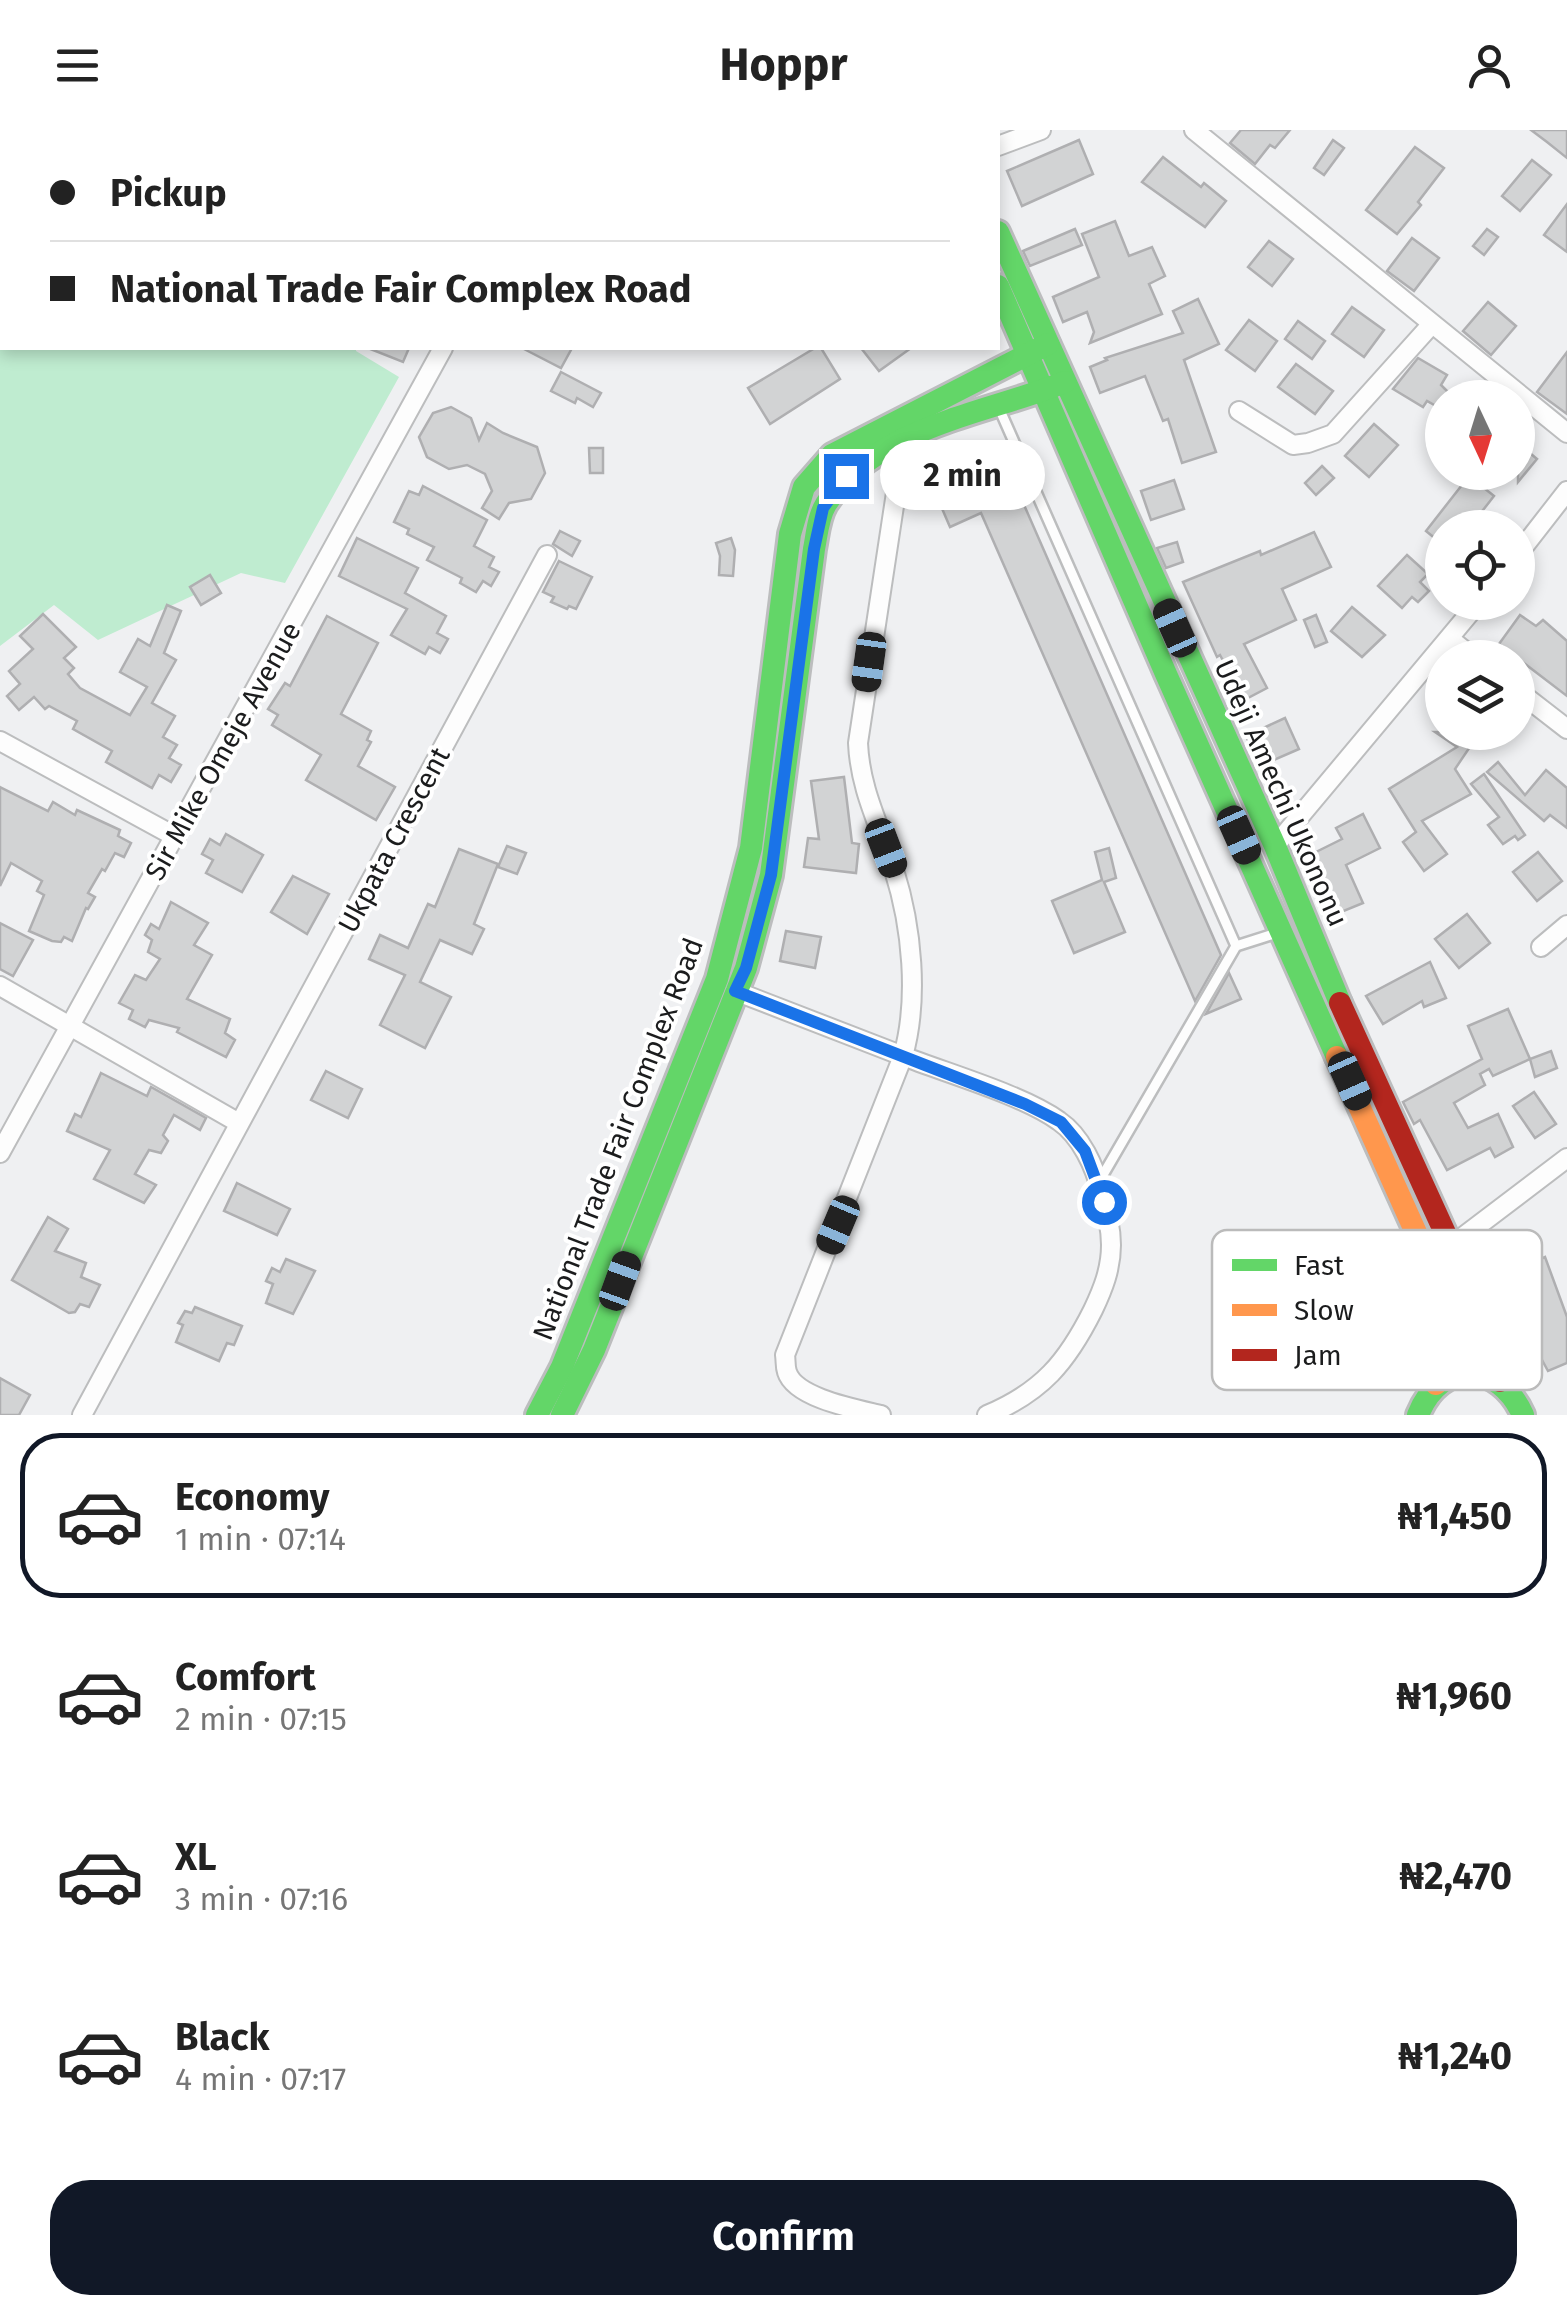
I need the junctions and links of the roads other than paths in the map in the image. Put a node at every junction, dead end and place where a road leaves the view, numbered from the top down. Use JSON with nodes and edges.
{"nodes":[{"id":1,"x":1040,"y":130,"type":"edge"},
{"id":2,"x":1194,"y":130,"type":"edge"},
{"id":3,"x":1000,"y":145,"type":"edge"},
{"id":4,"x":1000,"y":238,"type":"edge"},
{"id":5,"x":1000,"y":289,"type":"edge"},
{"id":6,"x":1431,"y":325,"type":"junction"},
{"id":7,"x":1038,"y":349,"type":"junction"},
{"id":8,"x":442,"y":350,"type":"edge"},
{"id":9,"x":1055,"y":387,"type":"junction"},
{"id":10,"x":998,"y":408,"type":"junction"},
{"id":11,"x":1239,"y":411,"type":"dead end"},
{"id":12,"x":1567,"y":432,"type":"edge"},
{"id":13,"x":904,"y":440,"type":"junction"},
{"id":14,"x":1567,"y":492,"type":"edge"},
{"id":15,"x":1535,"y":532,"type":"edge"},
{"id":16,"x":548,"y":556,"type":"dead end"},
{"id":17,"x":1465,"y":620,"type":"edge"},
{"id":18,"x":1450,"y":639,"type":"joint"},
{"id":19,"x":1535,"y":704,"type":"edge"},
{"id":20,"x":1567,"y":729,"type":"edge"},
{"id":21,"x":0,"y":741,"type":"edge"},
{"id":22,"x":176,"y":837,"type":"junction"},
{"id":23,"x":1274,"y":846,"type":"junction"},
{"id":24,"x":1567,"y":925,"type":"edge"},
{"id":25,"x":1283,"y":932,"type":"junction"},
{"id":26,"x":1236,"y":946,"type":"junction"},
{"id":27,"x":1541,"y":946,"type":"dead end"},
{"id":28,"x":0,"y":986,"type":"edge"},
{"id":29,"x":1320,"y":988,"type":"junction"},
{"id":30,"x":735,"y":991,"type":"junction"},
{"id":31,"x":72,"y":1026,"type":"junction"},
{"id":32,"x":903,"y":1056,"type":"junction"},
{"id":33,"x":240,"y":1123,"type":"junction"},
{"id":34,"x":0,"y":1154,"type":"edge"},
{"id":35,"x":1567,"y":1158,"type":"edge"},
{"id":36,"x":1099,"y":1182,"type":"junction"},
{"id":37,"x":1416,"y":1230,"type":"edge"},
{"id":38,"x":1443,"y":1230,"type":"edge"},
{"id":39,"x":1472,"y":1230,"type":"edge"},
{"id":40,"x":1432,"y":1390,"type":"edge"},
{"id":41,"x":1511,"y":1390,"type":"edge"},
{"id":42,"x":1416,"y":1413,"type":"edge"},
{"id":43,"x":82,"y":1415,"type":"edge"},
{"id":44,"x":537,"y":1415,"type":"edge"},
{"id":45,"x":562,"y":1415,"type":"edge"},
{"id":46,"x":881,"y":1415,"type":"edge"},
{"id":47,"x":987,"y":1415,"type":"edge"},
{"id":48,"x":1523,"y":1415,"type":"edge"}],
"edges":[{"from":1,"to":3,"type":"street"},
{"from":2,"to":6,"type":"street"},
{"from":4,"to":7,"type":"main road","name":"Udeji Amechi Ukononu"},
{"from":5,"to":7,"type":"main road"},
{"from":6,"to":11,"type":"street"},
{"from":6,"to":12,"type":"street"},
{"from":7,"to":9,"type":"main road","name":"Udeji Amechi Ukononu"},
{"from":7,"to":44,"type":"main road","name":"National Trade Fair Complex Road"},
{"from":8,"to":22,"type":"street","name":"Sir Mike Omeje Avenue"},
{"from":9,"to":10,"type":"main road","name":"National Trade Fair Complex Road"},
{"from":9,"to":23,"type":"main road","name":"Udeji Amechi Ukononu"},
{"from":9,"to":25,"type":"main road","name":"Udeji Amechi Ukononu"},
{"from":10,"to":13,"type":"main road","name":"National Trade Fair Complex Road"},
{"from":10,"to":26,"type":"lane"},
{"from":13,"to":30,"type":"main road","name":"National Trade Fair Complex Road"},
{"from":13,"to":32,"type":"street"},
{"from":14,"to":15,"type":"street"},
{"from":16,"to":33,"type":"street","name":"Ukpata Crescent"},
{"from":17,"to":18,"type":"street"},
{"from":18,"to":23,"type":"street"},
{"from":19,"to":20,"type":"street"},
{"from":21,"to":22,"type":"street"},
{"from":22,"to":31,"type":"street","name":"Sir Mike Omeje Avenue"},
{"from":23,"to":29,"type":"main road","name":"Udeji Amechi Ukononu"},
{"from":24,"to":27,"type":"street"},
{"from":25,"to":26,"type":"lane"},
{"from":25,"to":29,"type":"main road","name":"Udeji Amechi Ukononu"},
{"from":26,"to":36,"type":"lane"},
{"from":28,"to":31,"type":"street"},
{"from":29,"to":37,"type":"main road","name":"Udeji Amechi Ukononu"},
{"from":29,"to":38,"type":"main road","name":"Udeji Amechi Ukononu"},
{"from":30,"to":32,"type":"street"},
{"from":30,"to":45,"type":"main road","name":"National Trade Fair Complex Road"},
{"from":31,"to":33,"type":"street"},
{"from":31,"to":34,"type":"street","name":"Sir Mike Omeje Avenue"},
{"from":32,"to":36,"type":"street"},
{"from":32,"to":46,"type":"street"},
{"from":33,"to":43,"type":"street","name":"Ukpata Crescent"},
{"from":35,"to":39,"type":"street"},
{"from":36,"to":47,"type":"street"},
{"from":40,"to":42,"type":"main road"},
{"from":41,"to":48,"type":"main road","name":"Udeji Amechi Ukononu"}]}
